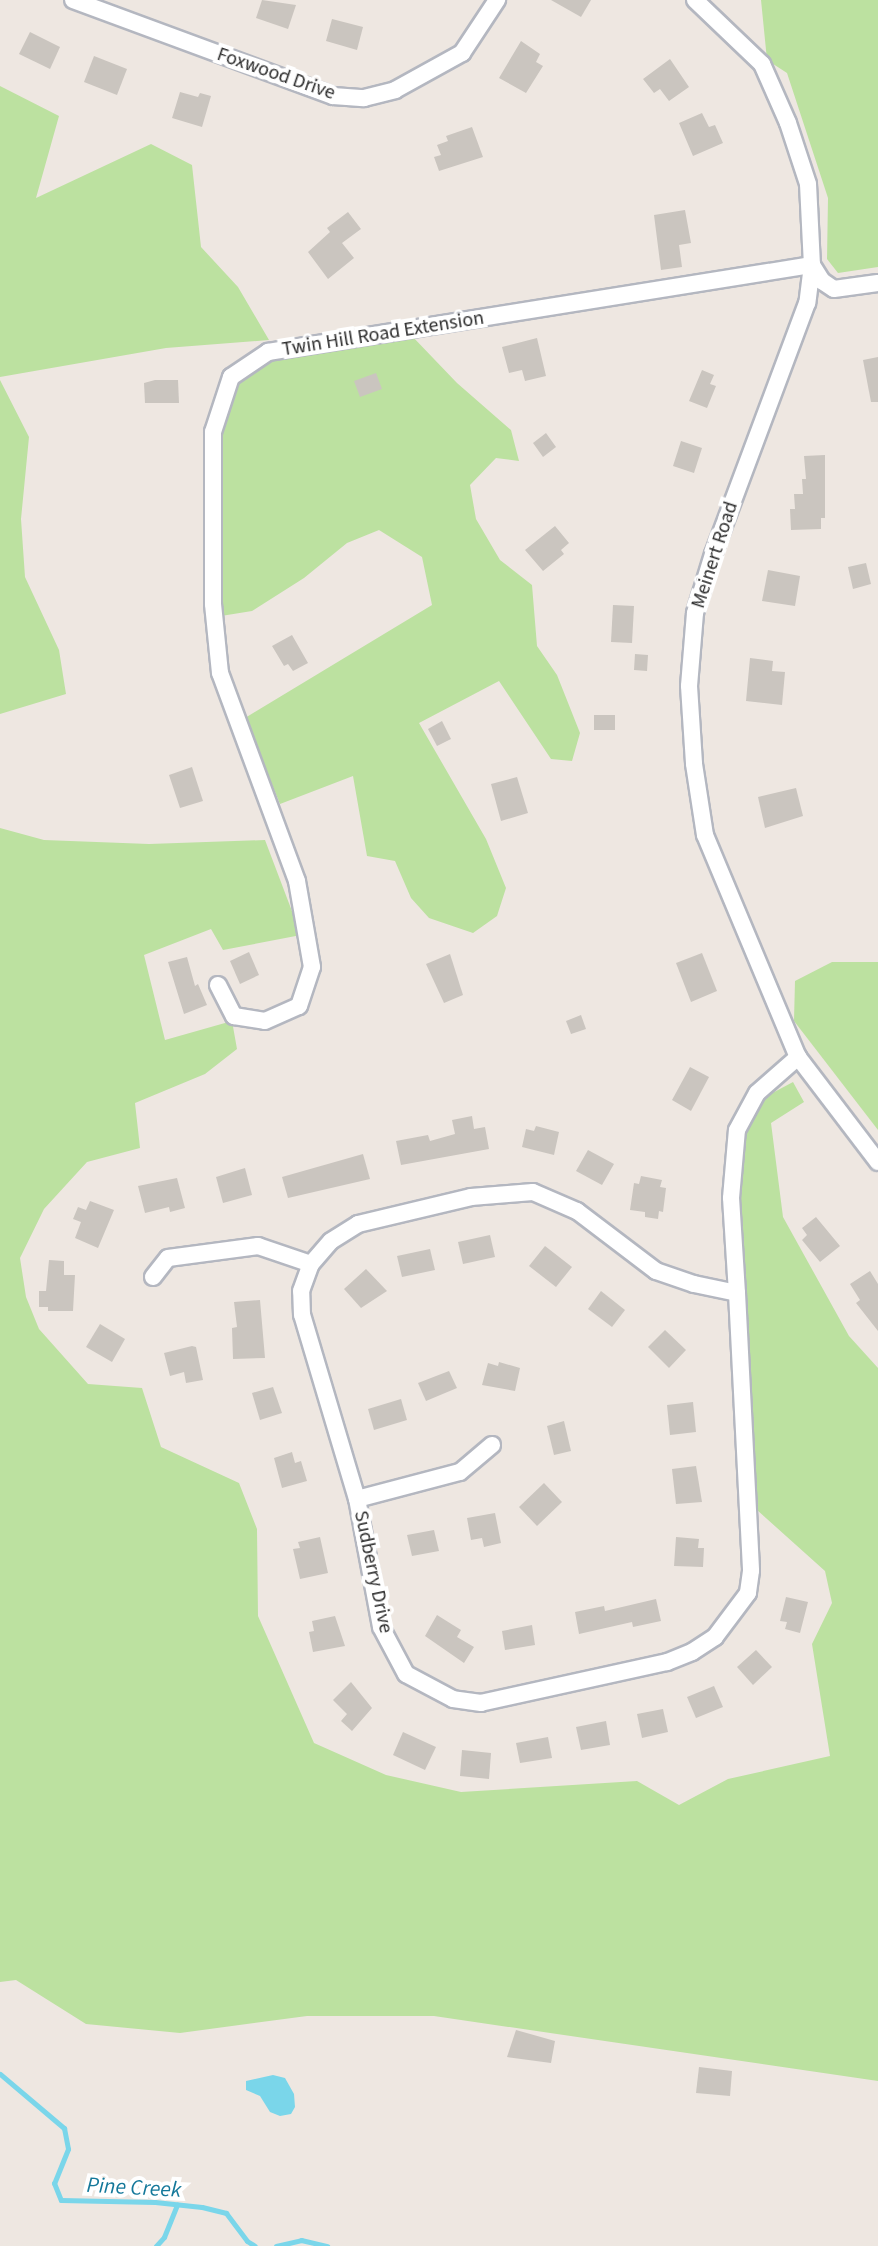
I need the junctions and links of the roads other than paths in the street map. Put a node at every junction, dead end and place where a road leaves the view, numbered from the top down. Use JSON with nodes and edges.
{"nodes":[{"id":1,"x":73,"y":0,"type":"edge"},
{"id":2,"x":497,"y":0,"type":"edge"},
{"id":3,"x":695,"y":0,"type":"edge"},
{"id":4,"x":812,"y":265,"type":"junction"},
{"id":5,"x":878,"y":283,"type":"edge"},
{"id":6,"x":218,"y":985,"type":"dead end"},
{"id":7,"x":798,"y":1057,"type":"junction"},
{"id":8,"x":878,"y":1162,"type":"edge"},
{"id":9,"x":311,"y":1264,"type":"junction"},
{"id":10,"x":153,"y":1277,"type":"dead end"},
{"id":11,"x":737,"y":1293,"type":"junction"},
{"id":12,"x":492,"y":1445,"type":"dead end"},
{"id":13,"x":357,"y":1499,"type":"junction"}],
"edges":[{"from":1,"to":2,"type":"street","name":"Foxwood Drive"},
{"from":3,"to":4,"type":"street","name":"Meinert Road"},
{"from":4,"to":5,"type":"street"},
{"from":4,"to":6,"type":"street","name":"Twin Hill Road Extension"},
{"from":4,"to":7,"type":"street","name":"Meinert Road"},
{"from":7,"to":8,"type":"street","name":"Meinert Road"},
{"from":7,"to":11,"type":"street","name":"Sudberry Drive"},
{"from":9,"to":10,"type":"street"},
{"from":9,"to":11,"type":"street"},
{"from":9,"to":13,"type":"street","name":"Sudberry Drive"},
{"from":11,"to":13,"type":"street","name":"Sudberry Drive"},
{"from":12,"to":13,"type":"street"}]}
